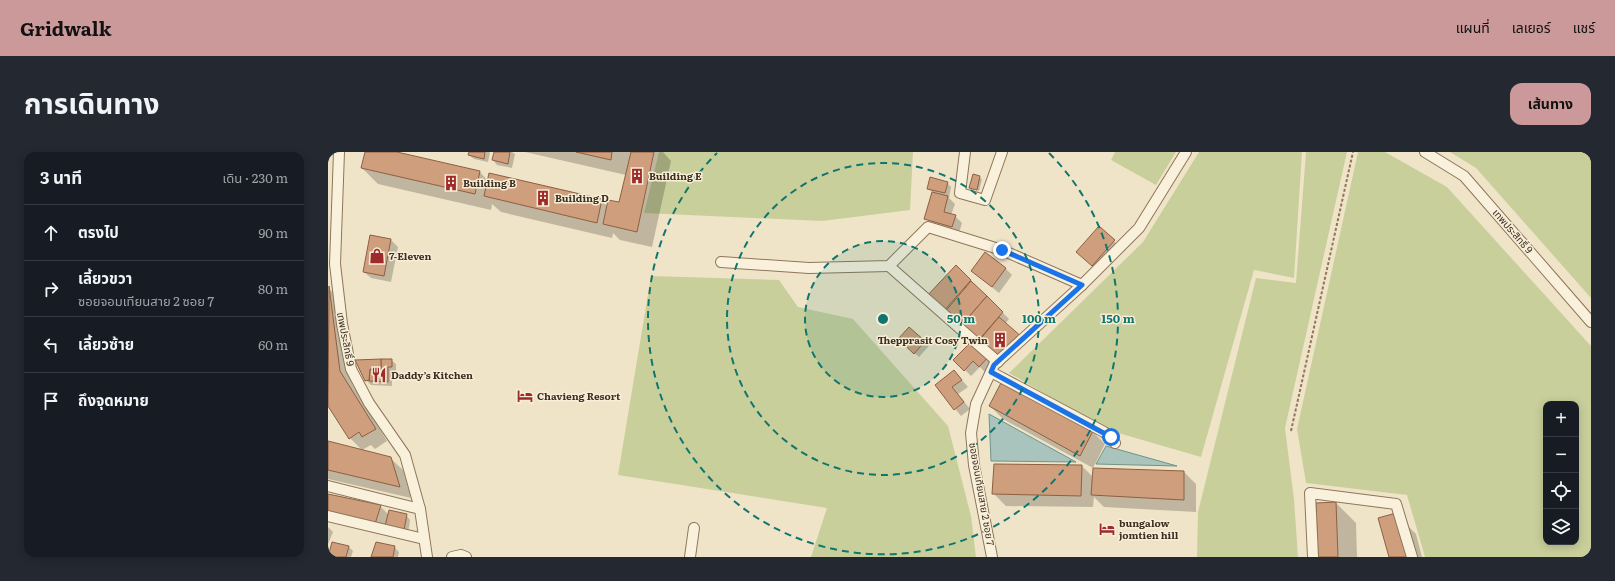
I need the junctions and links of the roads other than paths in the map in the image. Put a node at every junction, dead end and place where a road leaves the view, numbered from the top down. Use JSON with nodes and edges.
{"nodes":[{"id":1,"x":339,"y":152,"type":"edge"},
{"id":2,"x":965,"y":152,"type":"edge"},
{"id":3,"x":1002,"y":152,"type":"edge"},
{"id":4,"x":1186,"y":152,"type":"edge"},
{"id":5,"x":1425,"y":152,"type":"edge"},
{"id":6,"x":721,"y":262,"type":"dead end"},
{"id":7,"x":889,"y":266,"type":"junction"},
{"id":8,"x":328,"y":278,"type":"edge"},
{"id":9,"x":1082,"y":285,"type":"junction"},
{"id":10,"x":337,"y":286,"type":"junction"},
{"id":11,"x":1591,"y":322,"type":"edge"},
{"id":12,"x":998,"y":362,"type":"junction"},
{"id":13,"x":991,"y":372,"type":"junction"},
{"id":14,"x":1115,"y":443,"type":"dead end"},
{"id":15,"x":328,"y":486,"type":"edge"},
{"id":16,"x":420,"y":509,"type":"junction"},
{"id":17,"x":328,"y":516,"type":"edge"},
{"id":18,"x":694,"y":528,"type":"dead end"},
{"id":19,"x":424,"y":539,"type":"junction"},
{"id":20,"x":427,"y":557,"type":"edge"},
{"id":21,"x":452,"y":557,"type":"edge"},
{"id":22,"x":466,"y":557,"type":"edge"},
{"id":23,"x":690,"y":557,"type":"edge"},
{"id":24,"x":992,"y":557,"type":"edge"},
{"id":25,"x":1313,"y":557,"type":"edge"},
{"id":26,"x":1412,"y":557,"type":"edge"}],
"edges":[{"from":1,"to":10,"type":"street","name":"เทพประสิทธิ์ 9"},
{"from":2,"to":3,"type":"street"},
{"from":4,"to":9,"type":"street","name":"ซอยจอมเทียนสาย 2 ซอย 7"},
{"from":5,"to":11,"type":"street","name":"เทพประสิทธิ์ 9"},
{"from":6,"to":7,"type":"street"},
{"from":7,"to":9,"type":"street"},
{"from":7,"to":12,"type":"street"},
{"from":8,"to":10,"type":"street"},
{"from":9,"to":12,"type":"street","name":"ซอยจอมเทียนสาย 2 ซอย 7"},
{"from":10,"to":16,"type":"street","name":"เทพประสิทธิ์ 9"},
{"from":12,"to":13,"type":"street","name":"ซอยจอมเทียนสาย 2 ซอย 7"},
{"from":13,"to":14,"type":"street"},
{"from":13,"to":24,"type":"street","name":"ซอยจอมเทียนสาย 2 ซอย 7"},
{"from":15,"to":16,"type":"street"},
{"from":16,"to":19,"type":"street","name":"เทพประสิทธิ์ 9"},
{"from":17,"to":19,"type":"street"},
{"from":18,"to":23,"type":"street"},
{"from":19,"to":20,"type":"street","name":"เทพประสิทธิ์ 9"},
{"from":21,"to":22,"type":"street"},
{"from":25,"to":26,"type":"street"}]}
